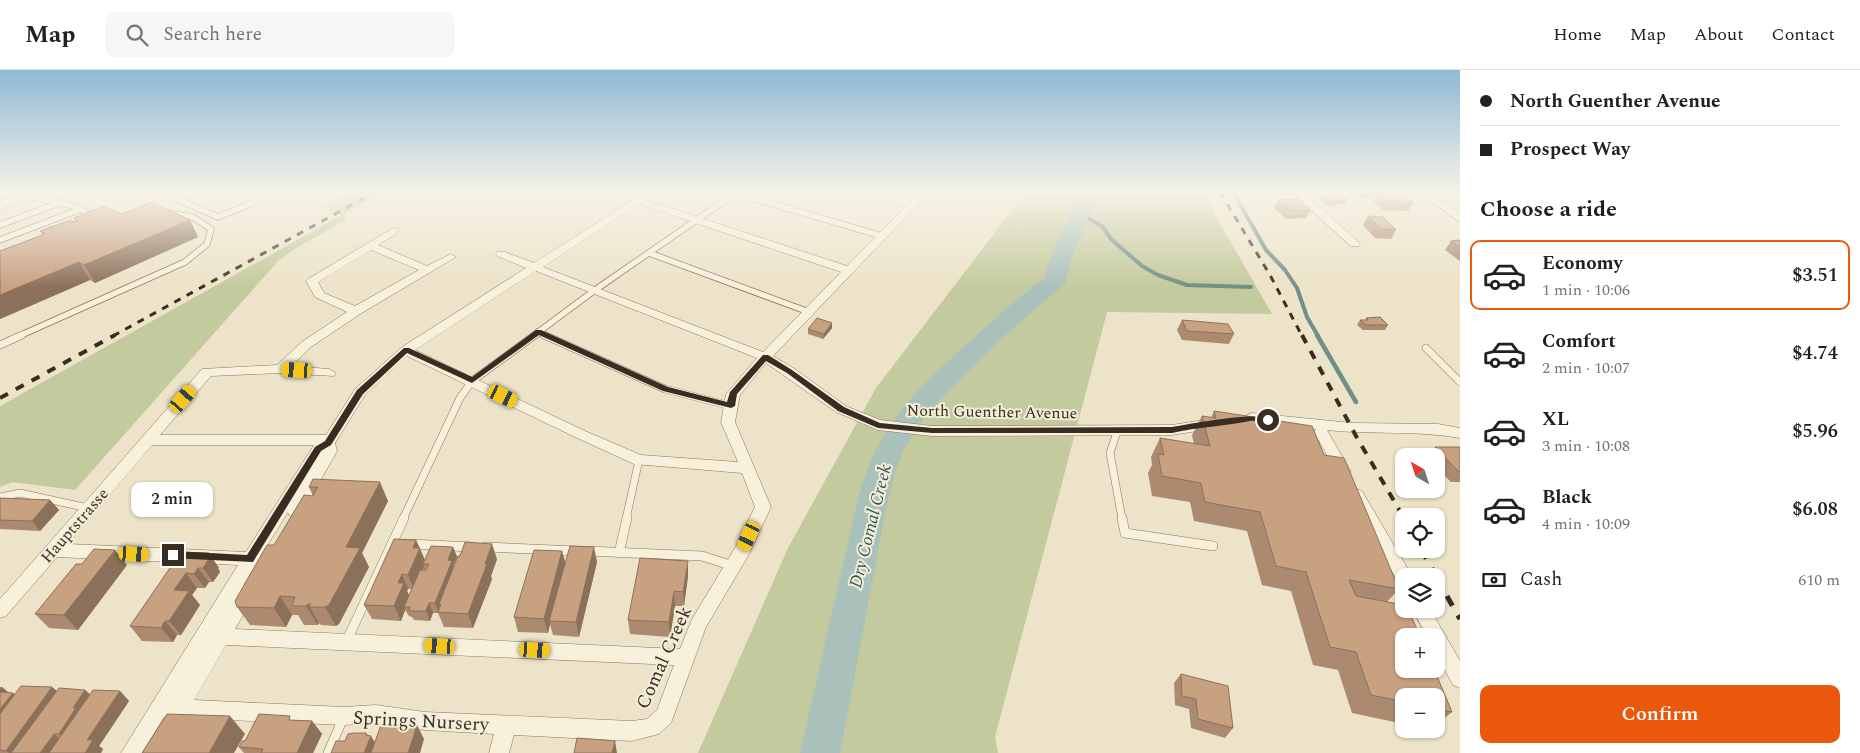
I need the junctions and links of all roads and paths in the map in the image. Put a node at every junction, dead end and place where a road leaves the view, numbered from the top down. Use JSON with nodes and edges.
{"nodes":[{"id":1,"x":43,"y":224,"type":"edge"},
{"id":2,"x":203,"y":224,"type":"edge"},
{"id":3,"x":602,"y":224,"type":"edge"},
{"id":4,"x":692,"y":224,"type":"edge"},
{"id":5,"x":710,"y":224,"type":"edge"},
{"id":6,"x":841,"y":224,"type":"edge"},
{"id":7,"x":894,"y":224,"type":"edge"},
{"id":8,"x":1332,"y":224,"type":"edge"},
{"id":9,"x":393,"y":231,"type":"dead end"},
{"id":10,"x":882,"y":236,"type":"junction"},
{"id":11,"x":0,"y":240,"type":"edge"},
{"id":12,"x":1355,"y":244,"type":"dead end"},
{"id":13,"x":370,"y":246,"type":"junction"},
{"id":14,"x":501,"y":254,"type":"dead end"},
{"id":15,"x":649,"y":254,"type":"junction"},
{"id":16,"x":452,"y":257,"type":"dead end"},
{"id":17,"x":535,"y":267,"type":"junction"},
{"id":18,"x":428,"y":270,"type":"junction"},
{"id":19,"x":850,"y":270,"type":"junction"},
{"id":20,"x":595,"y":290,"type":"junction"},
{"id":21,"x":356,"y":311,"type":"junction"},
{"id":22,"x":809,"y":312,"type":"junction"},
{"id":23,"x":538,"y":332,"type":"junction"},
{"id":24,"x":0,"y":345,"type":"edge"},
{"id":25,"x":1426,"y":348,"type":"dead end"},
{"id":26,"x":406,"y":350,"type":"junction"},
{"id":27,"x":765,"y":357,"type":"junction"},
{"id":28,"x":280,"y":369,"type":"junction"},
{"id":29,"x":330,"y":372,"type":"dead end"},
{"id":30,"x":472,"y":380,"type":"junction"},
{"id":31,"x":1460,"y":382,"type":"edge"},
{"id":32,"x":731,"y":406,"type":"junction"},
{"id":33,"x":1230,"y":422,"type":"edge"},
{"id":34,"x":1118,"y":429,"type":"junction"},
{"id":35,"x":1321,"y":432,"type":"junction"},
{"id":36,"x":1458,"y":433,"type":"edge"},
{"id":37,"x":148,"y":440,"type":"junction"},
{"id":38,"x":329,"y":442,"type":"junction"},
{"id":39,"x":640,"y":460,"type":"junction"},
{"id":40,"x":748,"y":468,"type":"junction"},
{"id":41,"x":0,"y":497,"type":"edge"},
{"id":42,"x":89,"y":508,"type":"junction"},
{"id":43,"x":391,"y":544,"type":"junction"},
{"id":44,"x":1213,"y":546,"type":"dead end"},
{"id":45,"x":53,"y":550,"type":"junction"},
{"id":46,"x":618,"y":552,"type":"junction"},
{"id":47,"x":738,"y":558,"type":"junction"},
{"id":48,"x":258,"y":559,"type":"junction"},
{"id":49,"x":1399,"y":568,"type":"edge"},
{"id":50,"x":0,"y":610,"type":"edge"},
{"id":51,"x":1426,"y":618,"type":"edge"},
{"id":52,"x":203,"y":636,"type":"junction"},
{"id":53,"x":221,"y":636,"type":"junction"},
{"id":54,"x":346,"y":642,"type":"junction"},
{"id":55,"x":686,"y":657,"type":"junction"},
{"id":56,"x":1460,"y":679,"type":"edge"},
{"id":57,"x":159,"y":708,"type":"junction"},
{"id":58,"x":179,"y":708,"type":"junction"},
{"id":59,"x":344,"y":716,"type":"junction"},
{"id":60,"x":506,"y":725,"type":"junction"},
{"id":61,"x":652,"y":727,"type":"joint"},
{"id":62,"x":166,"y":729,"type":"edge"},
{"id":63,"x":131,"y":753,"type":"edge"},
{"id":64,"x":328,"y":753,"type":"edge"},
{"id":65,"x":499,"y":753,"type":"edge"}],
"edges":[{"from":1,"to":11,"type":"lane"},
{"from":2,"to":24,"type":"lane"},
{"from":3,"to":17,"type":"street"},
{"from":4,"to":15,"type":"lane"},
{"from":5,"to":19,"type":"street"},
{"from":6,"to":10,"type":"lane"},
{"from":7,"to":10,"type":"street"},
{"from":8,"to":12,"type":"street"},
{"from":9,"to":13,"type":"street"},
{"from":10,"to":19,"type":"street"},
{"from":13,"to":18,"type":"street"},
{"from":13,"to":21,"type":"street"},
{"from":14,"to":17,"type":"street","name":"North Guenther Avenue"},
{"from":15,"to":20,"type":"lane"},
{"from":15,"to":22,"type":"lane"},
{"from":16,"to":18,"type":"street"},
{"from":17,"to":20,"type":"street","name":"North Guenther Avenue"},
{"from":17,"to":26,"type":"street"},
{"from":18,"to":21,"type":"street"},
{"from":19,"to":22,"type":"street"},
{"from":20,"to":23,"type":"lane"},
{"from":20,"to":27,"type":"street","name":"North Guenther Avenue"},
{"from":21,"to":28,"type":"street"},
{"from":22,"to":27,"type":"street"},
{"from":23,"to":30,"type":"lane"},
{"from":23,"to":32,"type":"lane"},
{"from":25,"to":31,"type":"lane"},
{"from":26,"to":30,"type":"street"},
{"from":26,"to":38,"type":"street"},
{"from":27,"to":32,"type":"street"},
{"from":27,"to":34,"type":"street","name":"North Guenther Avenue"},
{"from":28,"to":29,"type":"street","name":"Hauptstrasse"},
{"from":28,"to":37,"type":"street","name":"Hauptstrasse"},
{"from":30,"to":39,"type":"street"},
{"from":30,"to":43,"type":"lane"},
{"from":32,"to":40,"type":"street","name":"Comal Creek"},
{"from":33,"to":34,"type":"street","name":"North Guenther Avenue"},
{"from":34,"to":44,"type":"lane"},
{"from":35,"to":36,"type":"street"},
{"from":35,"to":36,"type":"street"},
{"from":35,"to":49,"type":"street"},
{"from":37,"to":38,"type":"street"},
{"from":37,"to":42,"type":"street","name":"Hauptstrasse"},
{"from":38,"to":48,"type":"street"},
{"from":39,"to":40,"type":"street"},
{"from":39,"to":46,"type":"lane"},
{"from":40,"to":47,"type":"street","name":"Comal Creek"},
{"from":41,"to":42,"type":"lane"},
{"from":42,"to":45,"type":"street","name":"Hauptstrasse"},
{"from":43,"to":46,"type":"lane"},
{"from":43,"to":54,"type":"lane"},
{"from":45,"to":48,"type":"street"},
{"from":45,"to":50,"type":"street","name":"Hauptstrasse"},
{"from":46,"to":47,"type":"lane"},
{"from":47,"to":55,"type":"street","name":"Comal Creek"},
{"from":48,"to":52,"type":"street"},
{"from":48,"to":53,"type":"street"},
{"from":51,"to":56,"type":"street"},
{"from":52,"to":53,"type":"street"},
{"from":52,"to":57,"type":"street"},
{"from":53,"to":54,"type":"street"},
{"from":53,"to":58,"type":"street"},
{"from":54,"to":55,"type":"street"},
{"from":55,"to":61,"type":"street","name":"Comal Creek"},
{"from":57,"to":58,"type":"street","name":"Springs Nursery"},
{"from":57,"to":63,"type":"street"},
{"from":58,"to":59,"type":"street","name":"Springs Nursery"},
{"from":58,"to":62,"type":"street"},
{"from":59,"to":60,"type":"street","name":"Springs Nursery"},
{"from":59,"to":64,"type":"lane"},
{"from":60,"to":61,"type":"street","name":"Springs Nursery"},
{"from":60,"to":65,"type":"street"}]}
